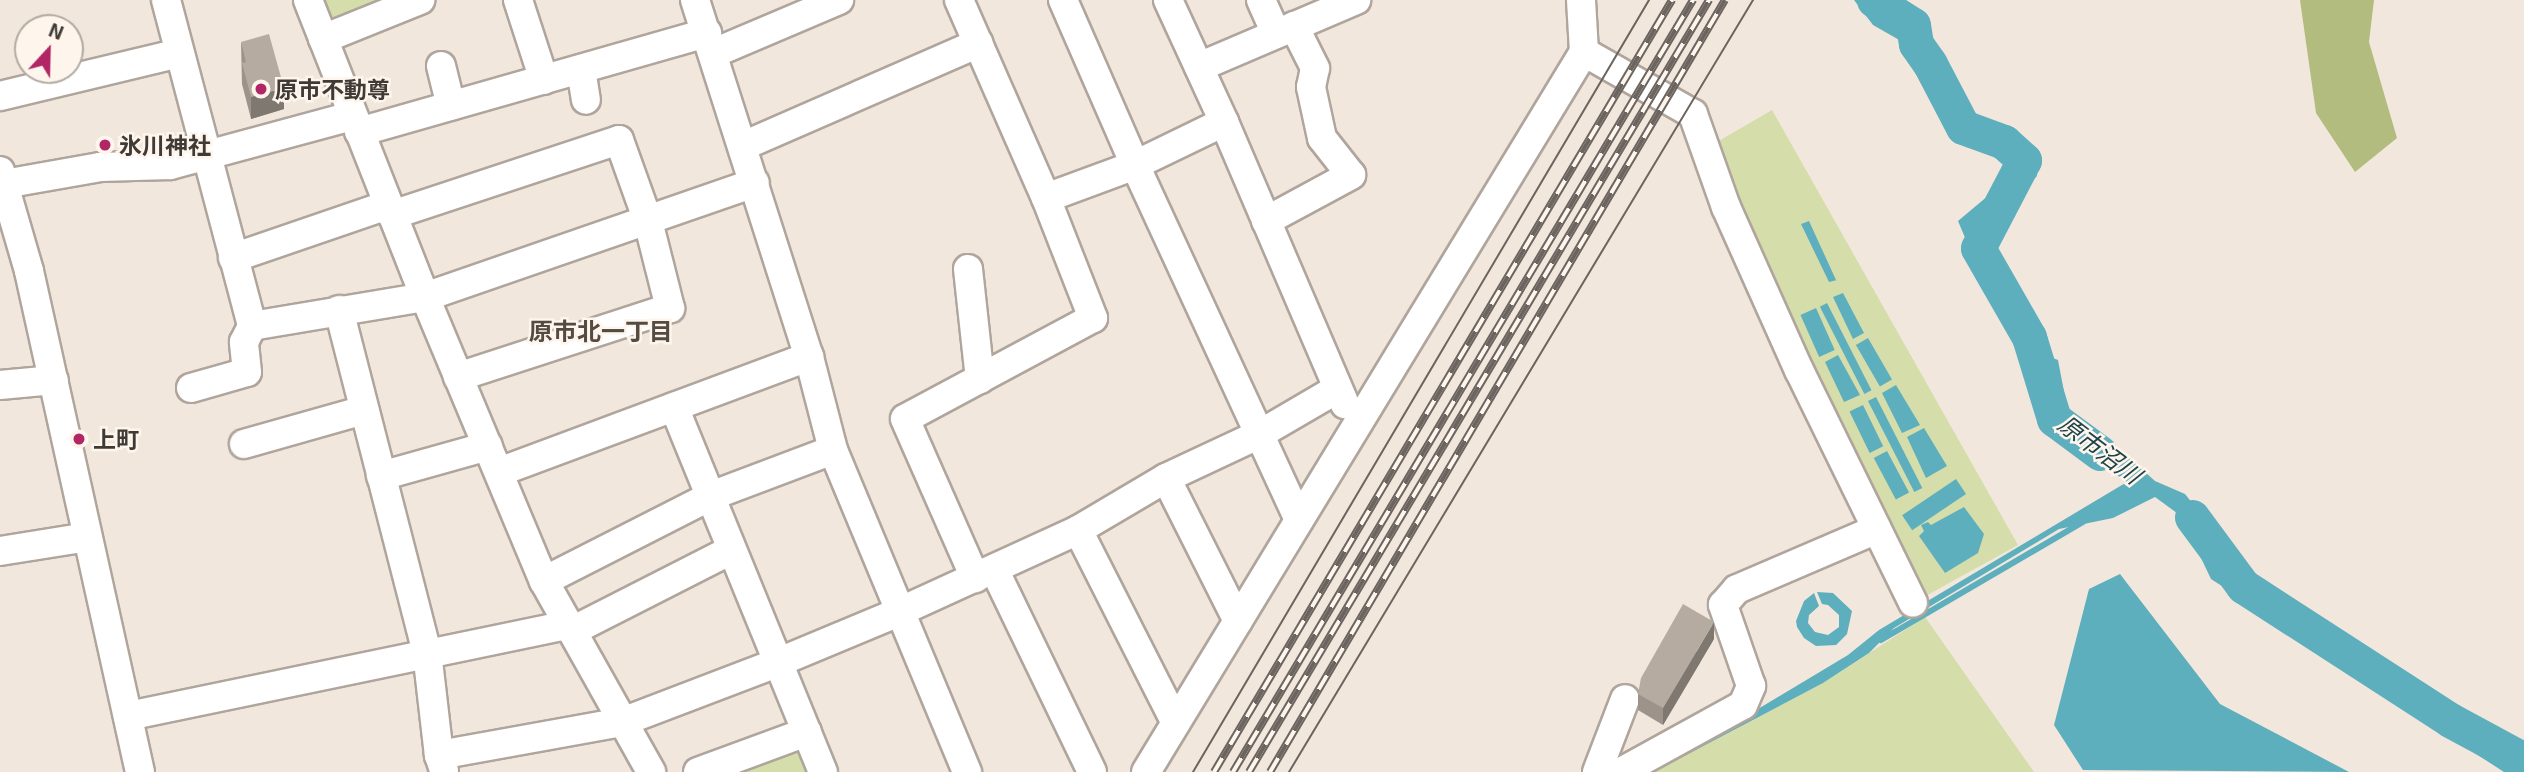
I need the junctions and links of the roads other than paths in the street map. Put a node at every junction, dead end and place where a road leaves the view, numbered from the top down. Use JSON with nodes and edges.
{"nodes":[{"id":1,"x":166,"y":0,"type":"edge"},
{"id":2,"x":307,"y":0,"type":"edge"},
{"id":3,"x":420,"y":0,"type":"edge"},
{"id":4,"x":518,"y":0,"type":"edge"},
{"id":5,"x":695,"y":0,"type":"edge"},
{"id":6,"x":839,"y":0,"type":"edge"},
{"id":7,"x":959,"y":0,"type":"edge"},
{"id":8,"x":1063,"y":0,"type":"edge"},
{"id":9,"x":1168,"y":0,"type":"edge"},
{"id":10,"x":1261,"y":0,"type":"edge"},
{"id":11,"x":1355,"y":0,"type":"edge"},
{"id":12,"x":1581,"y":0,"type":"edge"},
{"id":13,"x":1285,"y":30,"type":"junction"},
{"id":14,"x":323,"y":39,"type":"junction"},
{"id":15,"x":711,"y":43,"type":"junction"},
{"id":16,"x":979,"y":43,"type":"junction"},
{"id":17,"x":1584,"y":51,"type":"junction"},
{"id":18,"x":179,"y":53,"type":"junction"},
{"id":19,"x":441,"y":66,"type":"dead end"},
{"id":20,"x":1199,"y":68,"type":"junction"},
{"id":21,"x":581,"y":69,"type":"junction"},
{"id":22,"x":544,"y":80,"type":"junction"},
{"id":23,"x":0,"y":96,"type":"edge"},
{"id":24,"x":586,"y":100,"type":"dead end"},
{"id":25,"x":452,"y":106,"type":"junction"},
{"id":26,"x":1224,"y":122,"type":"junction"},
{"id":27,"x":355,"y":124,"type":"junction"},
{"id":28,"x":743,"y":146,"type":"junction"},
{"id":29,"x":204,"y":155,"type":"junction"},
{"id":30,"x":1135,"y":166,"type":"junction"},
{"id":31,"x":2,"y":177,"type":"edge"},
{"id":32,"x":755,"y":183,"type":"junction"},
{"id":33,"x":1046,"y":198,"type":"junction"},
{"id":34,"x":390,"y":210,"type":"junction"},
{"id":35,"x":648,"y":221,"type":"junction"},
{"id":36,"x":1266,"y":221,"type":"junction"},
{"id":37,"x":233,"y":258,"type":"junction"},
{"id":38,"x":968,"y":269,"type":"dead end"},
{"id":39,"x":425,"y":297,"type":"junction"},
{"id":40,"x":339,"y":310,"type":"junction"},
{"id":41,"x":252,"y":326,"type":"junction"},
{"id":42,"x":809,"y":357,"type":"junction"},
{"id":43,"x":458,"y":377,"type":"junction"},
{"id":44,"x":980,"y":379,"type":"junction"},
{"id":45,"x":54,"y":380,"type":"junction"},
{"id":46,"x":0,"y":385,"type":"edge"},
{"id":47,"x":191,"y":388,"type":"dead end"},
{"id":48,"x":1337,"y":389,"type":"junction"},
{"id":49,"x":674,"y":407,"type":"junction"},
{"id":50,"x":365,"y":410,"type":"junction"},
{"id":51,"x":1356,"y":425,"type":"junction"},
{"id":52,"x":1260,"y":434,"type":"junction"},
{"id":53,"x":244,"y":444,"type":"dead end"},
{"id":54,"x":488,"y":446,"type":"junction"},
{"id":55,"x":833,"y":450,"type":"junction"},
{"id":56,"x":499,"y":472,"type":"junction"},
{"id":57,"x":382,"y":476,"type":"junction"},
{"id":58,"x":1166,"y":478,"type":"junction"},
{"id":59,"x":712,"y":496,"type":"junction"},
{"id":60,"x":1299,"y":520,"type":"junction"},
{"id":61,"x":1877,"y":529,"type":"junction"},
{"id":62,"x":1079,"y":530,"type":"junction"},
{"id":63,"x":87,"y":537,"type":"junction"},
{"id":64,"x":731,"y":550,"type":"junction"},
{"id":65,"x":0,"y":551,"type":"edge"},
{"id":66,"x":984,"y":573,"type":"junction"},
{"id":67,"x":544,"y":581,"type":"junction"},
{"id":68,"x":1913,"y":603,"type":"dead end"},
{"id":69,"x":898,"y":612,"type":"junction"},
{"id":70,"x":1238,"y":621,"type":"junction"},
{"id":71,"x":570,"y":628,"type":"junction"},
{"id":72,"x":427,"y":652,"type":"junction"},
{"id":73,"x":779,"y":662,"type":"junction"},
{"id":74,"x":1625,"y":699,"type":"dead end"},
{"id":75,"x":128,"y":716,"type":"junction"},
{"id":76,"x":622,"y":722,"type":"junction"},
{"id":77,"x":1176,"y":723,"type":"junction"},
{"id":78,"x":807,"y":732,"type":"junction"},
{"id":79,"x":442,"y":763,"type":"edge"},
{"id":80,"x":141,"y":772,"type":"edge"},
{"id":81,"x":651,"y":772,"type":"edge"},
{"id":82,"x":698,"y":772,"type":"edge"},
{"id":83,"x":823,"y":772,"type":"edge"},
{"id":84,"x":967,"y":772,"type":"edge"},
{"id":85,"x":1092,"y":772,"type":"edge"},
{"id":86,"x":1146,"y":772,"type":"edge"},
{"id":87,"x":1597,"y":772,"type":"edge"},
{"id":88,"x":1621,"y":772,"type":"edge"}],
"edges":[{"from":1,"to":18,"type":"street"},
{"from":2,"to":14,"type":"street"},
{"from":3,"to":14,"type":"street"},
{"from":4,"to":22,"type":"street"},
{"from":5,"to":15,"type":"street"},
{"from":6,"to":15,"type":"street"},
{"from":7,"to":16,"type":"street"},
{"from":8,"to":30,"type":"street"},
{"from":9,"to":20,"type":"street"},
{"from":10,"to":13,"type":"street"},
{"from":11,"to":13,"type":"street"},
{"from":12,"to":17,"type":"street"},
{"from":13,"to":20,"type":"street"},
{"from":13,"to":36,"type":"street"},
{"from":14,"to":27,"type":"street"},
{"from":15,"to":21,"type":"street"},
{"from":15,"to":28,"type":"street"},
{"from":16,"to":28,"type":"street"},
{"from":16,"to":33,"type":"street"},
{"from":17,"to":51,"type":"street"},
{"from":17,"to":61,"type":"street"},
{"from":18,"to":23,"type":"street"},
{"from":18,"to":29,"type":"street"},
{"from":19,"to":25,"type":"street"},
{"from":20,"to":26,"type":"street"},
{"from":21,"to":22,"type":"street"},
{"from":21,"to":24,"type":"street"},
{"from":22,"to":25,"type":"street"},
{"from":25,"to":27,"type":"street"},
{"from":26,"to":30,"type":"street"},
{"from":26,"to":36,"type":"street"},
{"from":27,"to":29,"type":"street"},
{"from":27,"to":34,"type":"street"},
{"from":28,"to":32,"type":"street"},
{"from":29,"to":31,"type":"street"},
{"from":29,"to":37,"type":"street"},
{"from":30,"to":33,"type":"street"},
{"from":30,"to":52,"type":"street"},
{"from":31,"to":45,"type":"street"},
{"from":32,"to":35,"type":"street"},
{"from":32,"to":42,"type":"street"},
{"from":33,"to":44,"type":"street"},
{"from":34,"to":35,"type":"street"},
{"from":34,"to":37,"type":"street"},
{"from":34,"to":39,"type":"street"},
{"from":35,"to":39,"type":"street"},
{"from":35,"to":43,"type":"street"},
{"from":36,"to":48,"type":"street"},
{"from":37,"to":41,"type":"street"},
{"from":38,"to":44,"type":"street"},
{"from":39,"to":40,"type":"street"},
{"from":39,"to":43,"type":"street"},
{"from":40,"to":41,"type":"street"},
{"from":40,"to":50,"type":"street"},
{"from":41,"to":47,"type":"street"},
{"from":42,"to":49,"type":"street"},
{"from":42,"to":55,"type":"street"},
{"from":43,"to":54,"type":"street"},
{"from":44,"to":66,"type":"street"},
{"from":45,"to":46,"type":"street"},
{"from":45,"to":63,"type":"street"},
{"from":48,"to":51,"type":"street"},
{"from":48,"to":52,"type":"street"},
{"from":49,"to":56,"type":"street"},
{"from":49,"to":59,"type":"street"},
{"from":50,"to":53,"type":"street"},
{"from":50,"to":57,"type":"street"},
{"from":51,"to":60,"type":"street"},
{"from":52,"to":58,"type":"street"},
{"from":52,"to":60,"type":"street"},
{"from":54,"to":56,"type":"street"},
{"from":54,"to":57,"type":"street"},
{"from":55,"to":59,"type":"street"},
{"from":55,"to":69,"type":"street"},
{"from":56,"to":67,"type":"street"},
{"from":57,"to":72,"type":"street"},
{"from":58,"to":62,"type":"street"},
{"from":58,"to":70,"type":"street"},
{"from":59,"to":64,"type":"street"},
{"from":59,"to":67,"type":"street"},
{"from":60,"to":70,"type":"street"},
{"from":61,"to":68,"type":"street"},
{"from":61,"to":88,"type":"street"},
{"from":62,"to":66,"type":"street"},
{"from":62,"to":77,"type":"street"},
{"from":63,"to":65,"type":"street"},
{"from":63,"to":75,"type":"street"},
{"from":64,"to":71,"type":"street"},
{"from":64,"to":73,"type":"street"},
{"from":66,"to":69,"type":"street"},
{"from":66,"to":85,"type":"street"},
{"from":67,"to":71,"type":"street"},
{"from":69,"to":73,"type":"street"},
{"from":69,"to":84,"type":"street"},
{"from":70,"to":77,"type":"street"},
{"from":71,"to":72,"type":"street"},
{"from":71,"to":76,"type":"street"},
{"from":72,"to":75,"type":"street"},
{"from":72,"to":79,"type":"street"},
{"from":73,"to":76,"type":"street"},
{"from":73,"to":78,"type":"street"},
{"from":74,"to":87,"type":"street"},
{"from":75,"to":80,"type":"street"},
{"from":76,"to":79,"type":"street"},
{"from":76,"to":81,"type":"street"},
{"from":77,"to":86,"type":"street"},
{"from":78,"to":82,"type":"street"},
{"from":78,"to":83,"type":"street"}]}
